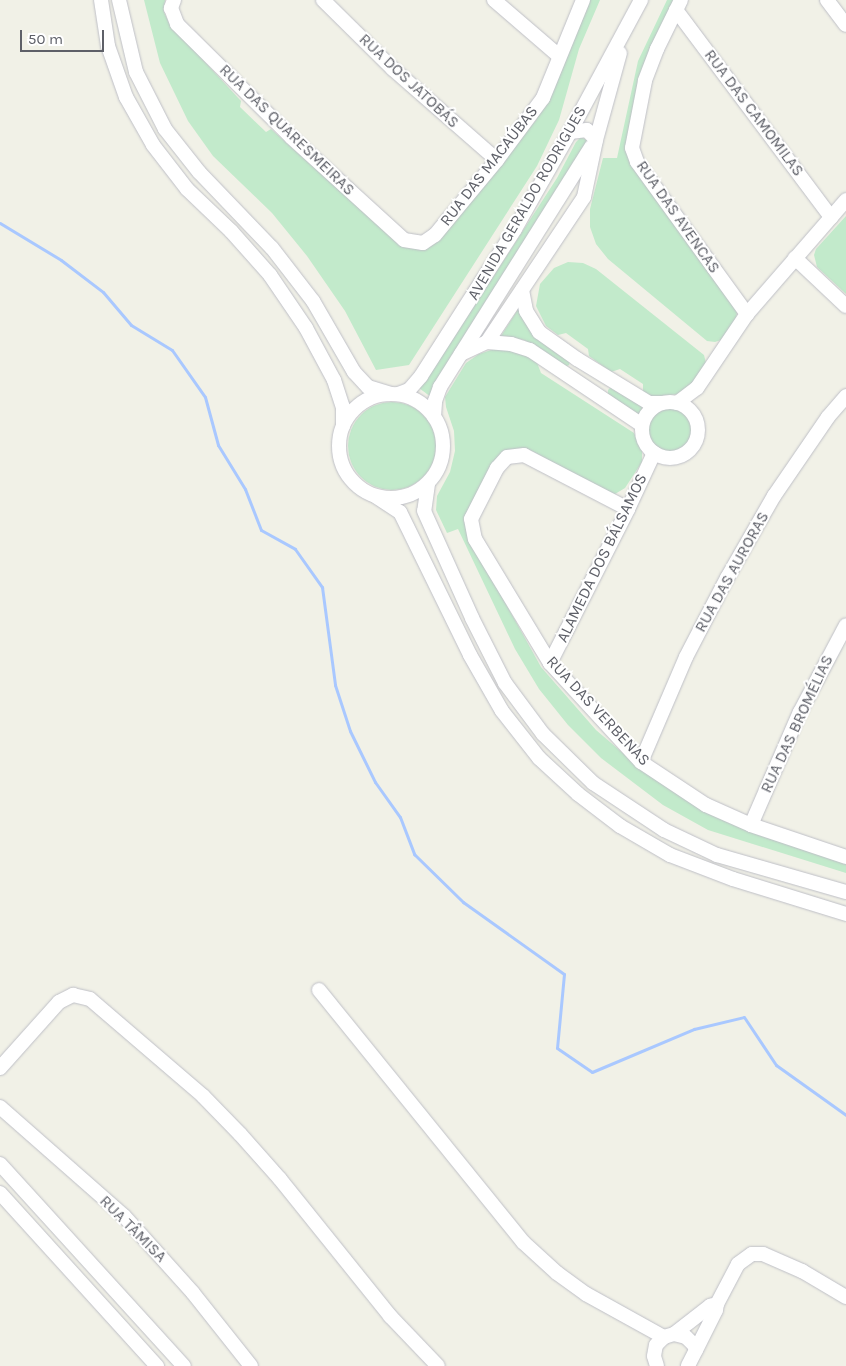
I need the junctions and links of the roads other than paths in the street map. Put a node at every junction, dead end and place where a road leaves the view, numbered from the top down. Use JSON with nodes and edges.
{"nodes":[{"id":1,"x":101,"y":0,"type":"edge"},
{"id":2,"x":119,"y":0,"type":"edge"},
{"id":3,"x":174,"y":0,"type":"edge"},
{"id":4,"x":323,"y":0,"type":"edge"},
{"id":5,"x":494,"y":0,"type":"edge"},
{"id":6,"x":583,"y":0,"type":"edge"},
{"id":7,"x":642,"y":0,"type":"edge"},
{"id":8,"x":827,"y":0,"type":"edge"},
{"id":9,"x":678,"y":5,"type":"edge"},
{"id":10,"x":846,"y":26,"type":"edge"},
{"id":11,"x":559,"y":56,"type":"junction"},
{"id":12,"x":570,"y":132,"type":"junction"},
{"id":13,"x":596,"y":140,"type":"junction"},
{"id":14,"x":497,"y":160,"type":"junction"},
{"id":15,"x":846,"y":200,"type":"edge"},
{"id":16,"x":831,"y":217,"type":"junction"},
{"id":17,"x":422,"y":243,"type":"joint"},
{"id":18,"x":795,"y":258,"type":"junction"},
{"id":19,"x":522,"y":290,"type":"junction"},
{"id":20,"x":846,"y":306,"type":"edge"},
{"id":21,"x":747,"y":314,"type":"junction"},
{"id":22,"x":487,"y":342,"type":"junction"},
{"id":23,"x":461,"y":354,"type":"junction"},
{"id":24,"x":576,"y":359,"type":"junction"},
{"id":25,"x":567,"y":375,"type":"junction"},
{"id":26,"x":610,"y":380,"type":"junction"},
{"id":27,"x":697,"y":388,"type":"junction"},
{"id":28,"x":394,"y":394,"type":"junction"},
{"id":29,"x":599,"y":396,"type":"junction"},
{"id":30,"x":846,"y":396,"type":"edge"},
{"id":31,"x":661,"y":403,"type":"junction"},
{"id":32,"x":677,"y":403,"type":"junction"},
{"id":33,"x":694,"y":415,"type":"junction"},
{"id":34,"x":434,"y":417,"type":"junction"},
{"id":35,"x":642,"y":425,"type":"junction"},
{"id":36,"x":342,"y":426,"type":"junction"},
{"id":37,"x":654,"y":453,"type":"junction"},
{"id":38,"x":428,"y":484,"type":"junction"},
{"id":39,"x":376,"y":496,"type":"junction"},
{"id":40,"x":628,"y":509,"type":"junction"},
{"id":41,"x":846,"y":625,"type":"edge"},
{"id":42,"x":550,"y":663,"type":"junction"},
{"id":43,"x":641,"y":762,"type":"junction"},
{"id":44,"x":751,"y":825,"type":"junction"},
{"id":45,"x":846,"y":857,"type":"edge"},
{"id":46,"x":846,"y":892,"type":"edge"},
{"id":47,"x":846,"y":914,"type":"edge"},
{"id":48,"x":319,"y":990,"type":"dead end"},
{"id":49,"x":0,"y":1068,"type":"edge"},
{"id":50,"x":0,"y":1107,"type":"edge"},
{"id":51,"x":0,"y":1164,"type":"edge"},
{"id":52,"x":0,"y":1193,"type":"edge"},
{"id":53,"x":846,"y":1297,"type":"edge"},
{"id":54,"x":716,"y":1304,"type":"junction"},
{"id":55,"x":669,"y":1336,"type":"junction"},
{"id":56,"x":696,"y":1350,"type":"junction"},
{"id":57,"x":157,"y":1366,"type":"edge"},
{"id":58,"x":184,"y":1366,"type":"edge"},
{"id":59,"x":251,"y":1366,"type":"edge"},
{"id":60,"x":438,"y":1366,"type":"edge"},
{"id":61,"x":657,"y":1366,"type":"edge"},
{"id":62,"x":688,"y":1366,"type":"edge"}],
"edges":[{"from":1,"to":36,"type":"street"},
{"from":2,"to":28,"type":"street"},
{"from":3,"to":17,"type":"street","name":"RUA DAS QUARESMEIRAS"},
{"from":4,"to":14,"type":"street","name":"RUA DOS JATOBÁS"},
{"from":5,"to":11,"type":"street"},
{"from":6,"to":11,"type":"street","name":"RUA DAS MACAÚBAS"},
{"from":7,"to":12,"type":"street","name":"AVENIDA GERALDO RODRIGUES"},
{"from":7,"to":13,"type":"street","name":"AVENIDA GERALDO RODRIGUES"},
{"from":8,"to":10,"type":"street"},
{"from":9,"to":16,"type":"street","name":"RUA DAS CAMOMILAS"},
{"from":9,"to":21,"type":"street","name":"RUA DAS AVENCAS"},
{"from":11,"to":14,"type":"street","name":"RUA DAS MACAÚBAS"},
{"from":12,"to":13,"type":"street"},
{"from":12,"to":28,"type":"street","name":"AVENIDA GERALDO RODRIGUES"},
{"from":13,"to":19,"type":"street","name":"AVENIDA GERALDO RODRIGUES"},
{"from":13,"to":23,"type":"street","name":"AVENIDA GERALDO RODRIGUES"},
{"from":14,"to":17,"type":"street","name":"RUA DAS MACAÚBAS"},
{"from":15,"to":16,"type":"street"},
{"from":16,"to":18,"type":"street"},
{"from":18,"to":20,"type":"street"},
{"from":18,"to":21,"type":"street"},
{"from":19,"to":22,"type":"street","name":"AVENIDA GERALDO RODRIGUES"},
{"from":19,"to":24,"type":"street"},
{"from":21,"to":27,"type":"street"},
{"from":22,"to":23,"type":"street"},
{"from":22,"to":25,"type":"street"},
{"from":23,"to":34,"type":"street","name":"AVENIDA GERALDO RODRIGUES"},
{"from":24,"to":25,"type":"street"},
{"from":24,"to":26,"type":"street"},
{"from":25,"to":29,"type":"street"},
{"from":26,"to":29,"type":"street"},
{"from":26,"to":31,"type":"street"},
{"from":27,"to":32,"type":"street"},
{"from":27,"to":33,"type":"street"},
{"from":28,"to":34,"type":"street"},
{"from":28,"to":36,"type":"street"},
{"from":29,"to":35,"type":"street"},
{"from":30,"to":43,"type":"street","name":"RUA DAS AURORAS"},
{"from":31,"to":32,"type":"street"},
{"from":31,"to":35,"type":"street"},
{"from":32,"to":33,"type":"street"},
{"from":33,"to":37,"type":"street"},
{"from":34,"to":38,"type":"street"},
{"from":35,"to":37,"type":"street"},
{"from":36,"to":39,"type":"street"},
{"from":37,"to":40,"type":"street","name":"ALAMEDA DOS BÁLSAMOS"},
{"from":38,"to":39,"type":"street"},
{"from":38,"to":46,"type":"street"},
{"from":39,"to":47,"type":"street"},
{"from":40,"to":42,"type":"street","name":"ALAMEDA DOS BÁLSAMOS"},
{"from":40,"to":42,"type":"street","name":"RUA DAS VERBENAS"},
{"from":41,"to":44,"type":"street","name":"RUA DAS BROMÉLIAS"},
{"from":42,"to":43,"type":"street","name":"RUA DAS VERBENAS"},
{"from":43,"to":44,"type":"street","name":"RUA DAS VERBENAS"},
{"from":44,"to":45,"type":"street","name":"RUA DAS VERBENAS"},
{"from":48,"to":55,"type":"street"},
{"from":49,"to":60,"type":"street"},
{"from":50,"to":59,"type":"street","name":"RUA TÂMISA"},
{"from":51,"to":58,"type":"street"},
{"from":52,"to":57,"type":"street"},
{"from":53,"to":54,"type":"street"},
{"from":54,"to":55,"type":"street"},
{"from":54,"to":56,"type":"street"},
{"from":55,"to":56,"type":"street"},
{"from":55,"to":61,"type":"street"},
{"from":56,"to":62,"type":"street"}]}
